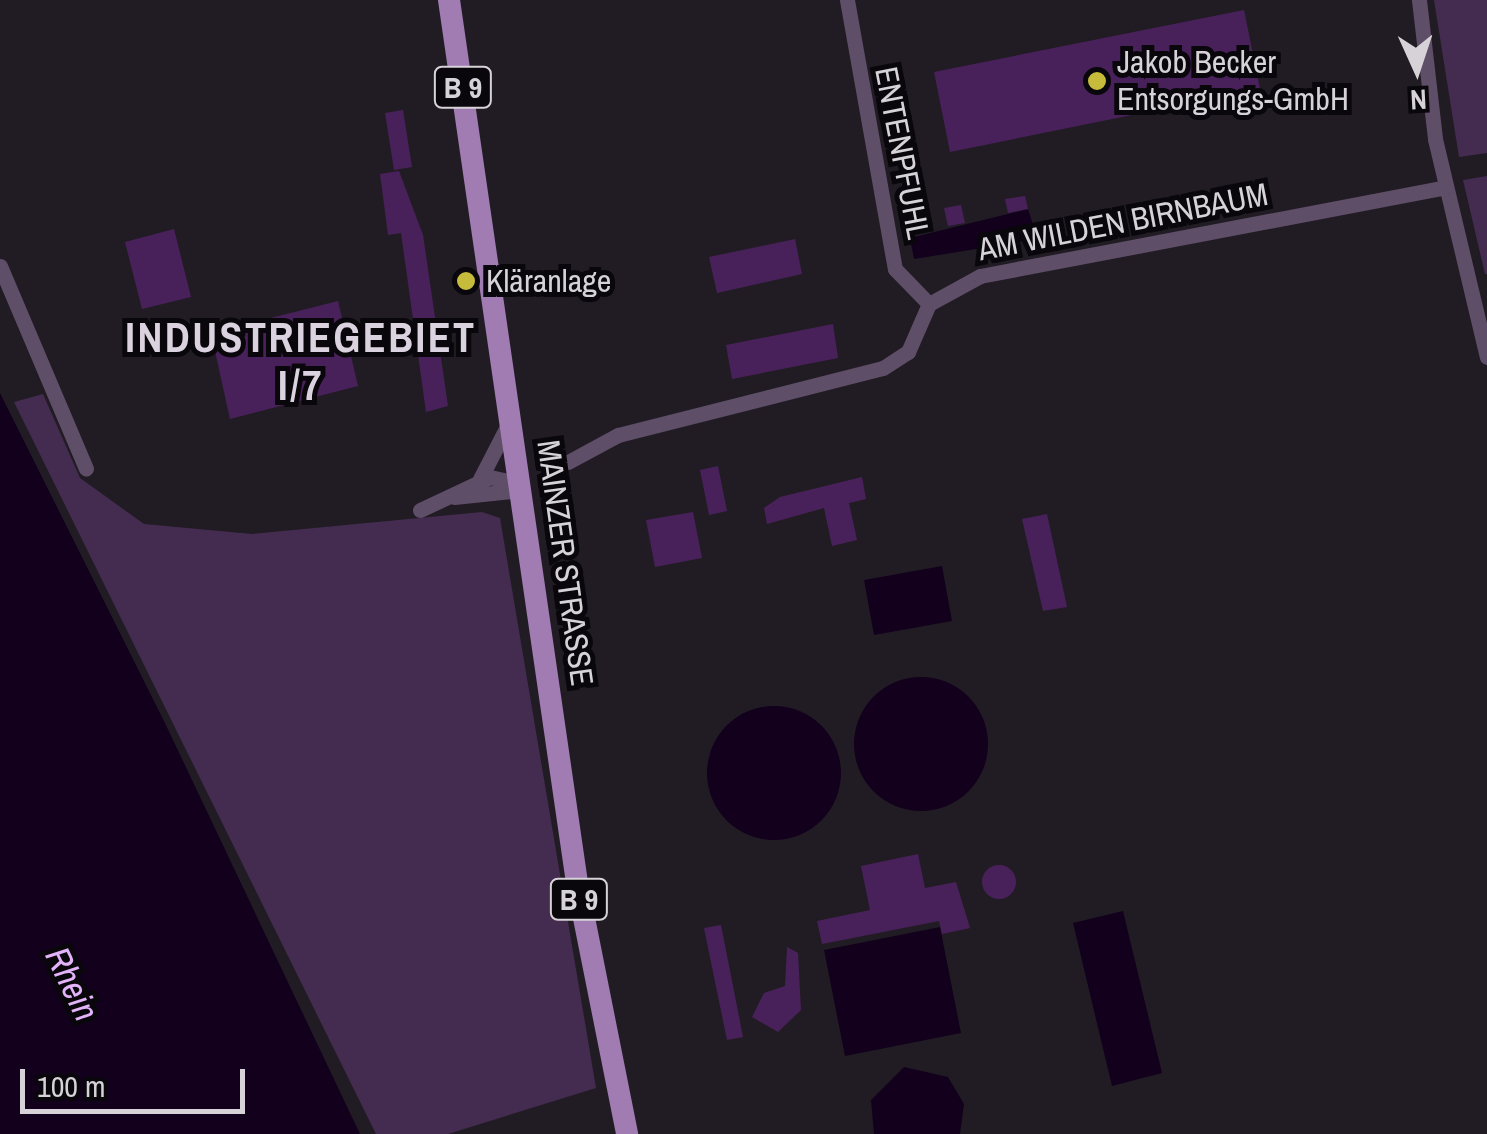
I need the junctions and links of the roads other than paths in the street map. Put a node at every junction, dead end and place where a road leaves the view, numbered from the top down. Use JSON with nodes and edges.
{"nodes":[{"id":1,"x":448,"y":0,"type":"edge"},
{"id":2,"x":847,"y":0,"type":"edge"},
{"id":3,"x":1420,"y":0,"type":"edge"},
{"id":4,"x":1445,"y":188,"type":"junction"},
{"id":5,"x":0,"y":266,"type":"edge"},
{"id":6,"x":929,"y":304,"type":"junction"},
{"id":7,"x":1487,"y":357,"type":"edge"},
{"id":8,"x":512,"y":416,"type":"junction"},
{"id":9,"x":568,"y":462,"type":"dead end"},
{"id":10,"x":86,"y":469,"type":"dead end"},
{"id":11,"x":480,"y":479,"type":"junction"},
{"id":12,"x":522,"y":487,"type":"junction"},
{"id":13,"x":454,"y":497,"type":"junction"},
{"id":14,"x":420,"y":510,"type":"dead end"},
{"id":15,"x":626,"y":1134,"type":"edge"}],
"edges":[{"from":1,"to":8,"type":"main road","name":"MAINZER STRASSE","number":"B 9"},
{"from":2,"to":6,"type":"street","name":"ENTENPFUHL"},
{"from":3,"to":4,"type":"street"},
{"from":4,"to":6,"type":"street","name":"AM WILDEN BIRNBAUM"},
{"from":4,"to":7,"type":"street"},
{"from":5,"to":10,"type":"street"},
{"from":6,"to":9,"type":"street"},
{"from":8,"to":11,"type":"street"},
{"from":8,"to":12,"type":"main road","name":"MAINZER STRASSE","number":"B 9"},
{"from":11,"to":12,"type":"street"},
{"from":11,"to":13,"type":"street"},
{"from":12,"to":13,"type":"street"},
{"from":12,"to":15,"type":"main road","name":"MAINZER STRASSE","number":"B 9"},
{"from":13,"to":14,"type":"street"}]}
